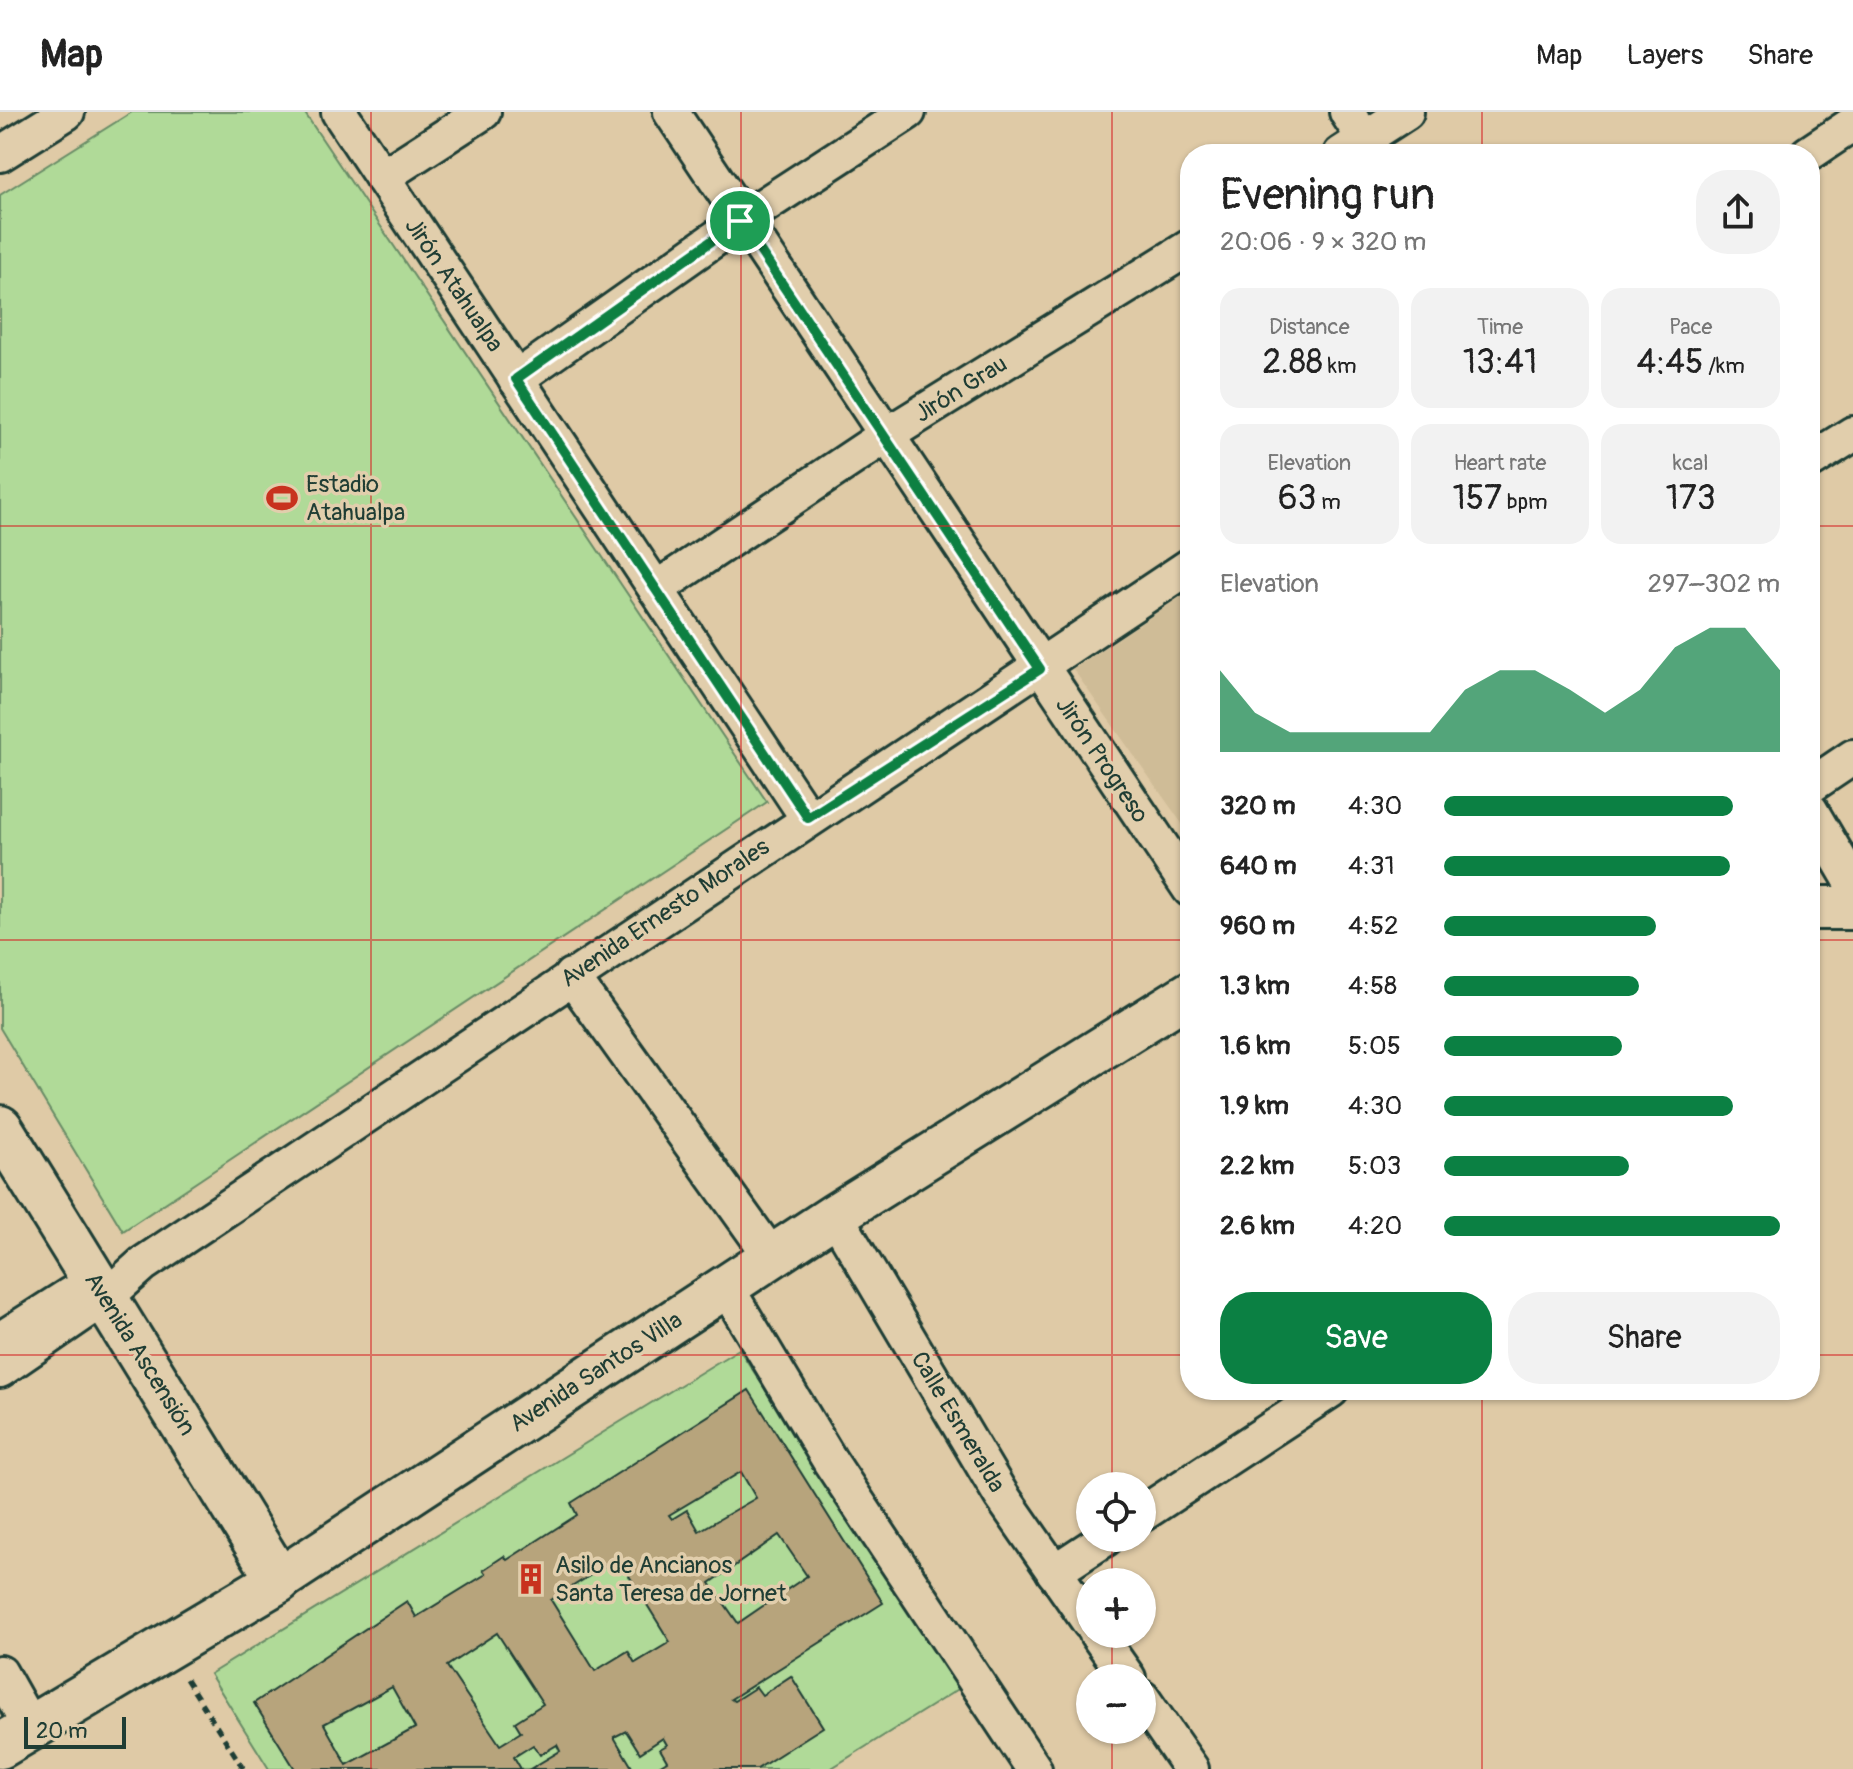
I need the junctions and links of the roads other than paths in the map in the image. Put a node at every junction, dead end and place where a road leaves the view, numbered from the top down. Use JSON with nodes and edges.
{"nodes":[{"id":1,"x":67,"y":112,"type":"edge"},
{"id":2,"x":339,"y":112,"type":"edge"},
{"id":3,"x":483,"y":112,"type":"edge"},
{"id":4,"x":671,"y":112,"type":"edge"},
{"id":5,"x":908,"y":112,"type":"edge"},
{"id":6,"x":1406,"y":112,"type":"edge"},
{"id":7,"x":1853,"y":124,"type":"edge"},
{"id":8,"x":1356,"y":140,"type":"edge"},
{"id":9,"x":1820,"y":146,"type":"edge"},
{"id":10,"x":0,"y":154,"type":"edge"},
{"id":11,"x":382,"y":177,"type":"junction"},
{"id":12,"x":740,"y":221,"type":"junction"},
{"id":13,"x":1180,"y":253,"type":"edge"},
{"id":14,"x":516,"y":379,"type":"junction"},
{"id":15,"x":1853,"y":434,"type":"edge"},
{"id":16,"x":885,"y":436,"type":"junction"},
{"id":17,"x":1820,"y":455,"type":"edge"},
{"id":18,"x":1180,"y":573,"type":"edge"},
{"id":19,"x":656,"y":589,"type":"junction"},
{"id":20,"x":1040,"y":669,"type":"junction"},
{"id":21,"x":1853,"y":757,"type":"edge"},
{"id":22,"x":1820,"y":779,"type":"edge"},
{"id":23,"x":808,"y":818,"type":"junction"},
{"id":24,"x":1820,"y":827,"type":"edge"},
{"id":25,"x":1180,"y":874,"type":"edge"},
{"id":26,"x":1853,"y":883,"type":"edge"},
{"id":27,"x":1820,"y":908,"type":"edge"},
{"id":28,"x":1853,"y":908,"type":"edge"},
{"id":29,"x":571,"y":976,"type":"junction"},
{"id":30,"x":1180,"y":999,"type":"edge"},
{"id":31,"x":0,"y":1128,"type":"edge"},
{"id":32,"x":835,"y":1215,"type":"junction"},
{"id":33,"x":772,"y":1257,"type":"junction"},
{"id":34,"x":726,"y":1287,"type":"junction"},
{"id":35,"x":99,"y":1289,"type":"junction"},
{"id":36,"x":0,"y":1340,"type":"edge"},
{"id":37,"x":0,"y":1370,"type":"edge"},
{"id":38,"x":1316,"y":1400,"type":"edge"},
{"id":39,"x":1156,"y":1505,"type":"edge"},
{"id":40,"x":1085,"y":1552,"type":"edge"},
{"id":41,"x":1054,"y":1572,"type":"junction"},
{"id":42,"x":279,"y":1580,"type":"junction"},
{"id":43,"x":1076,"y":1603,"type":"edge"},
{"id":44,"x":0,"y":1673,"type":"edge"},
{"id":45,"x":1156,"y":1718,"type":"edge"},
{"id":46,"x":15,"y":1737,"type":"edge"},
{"id":47,"x":1034,"y":1769,"type":"edge"},
{"id":48,"x":1191,"y":1769,"type":"edge"}],
"edges":[{"from":1,"to":10,"type":"street"},
{"from":2,"to":11,"type":"street","name":"Jirón Atahualpa"},
{"from":3,"to":11,"type":"street"},
{"from":4,"to":12,"type":"street","name":"Jirón Progreso"},
{"from":5,"to":12,"type":"street"},
{"from":6,"to":8,"type":"street"},
{"from":7,"to":9,"type":"street"},
{"from":11,"to":14,"type":"street","name":"Jirón Atahualpa"},
{"from":12,"to":14,"type":"street"},
{"from":12,"to":16,"type":"street","name":"Jirón Progreso"},
{"from":13,"to":16,"type":"street","name":"Jirón Grau"},
{"from":14,"to":19,"type":"street","name":"Jirón Atahualpa"},
{"from":15,"to":17,"type":"street"},
{"from":16,"to":19,"type":"street","name":"Jirón Grau"},
{"from":16,"to":20,"type":"street","name":"Jirón Progreso"},
{"from":18,"to":20,"type":"street","name":"Avenida Ernesto Morales"},
{"from":19,"to":23,"type":"street","name":"Jirón Atahualpa"},
{"from":20,"to":23,"type":"street","name":"Avenida Ernesto Morales"},
{"from":20,"to":25,"type":"street","name":"Jirón Progreso"},
{"from":21,"to":22,"type":"street"},
{"from":23,"to":29,"type":"street","name":"Avenida Ernesto Morales"},
{"from":24,"to":26,"type":"street"},
{"from":27,"to":28,"type":"main road"},
{"from":29,"to":33,"type":"street"},
{"from":29,"to":35,"type":"street","name":"Avenida Ernesto Morales"},
{"from":30,"to":32,"type":"main road","name":"Avenida Santos Villa"},
{"from":31,"to":35,"type":"highway","name":"Avenida Ascensión"},
{"from":32,"to":33,"type":"main road","name":"Avenida Santos Villa"},
{"from":32,"to":41,"type":"street","name":"Calle Esmeralda"},
{"from":33,"to":34,"type":"main road","name":"Avenida Santos Villa"},
{"from":34,"to":42,"type":"main road","name":"Avenida Santos Villa"},
{"from":34,"to":47,"type":"street"},
{"from":35,"to":36,"type":"street","name":"Avenida Ernesto Morales"},
{"from":35,"to":37,"type":"street","name":"Avenida Ernesto Morales"},
{"from":35,"to":42,"type":"highway","name":"Avenida Ascensión"},
{"from":38,"to":39,"type":"street"},
{"from":40,"to":41,"type":"street"},
{"from":41,"to":43,"type":"street","name":"Calle Esmeralda"},
{"from":42,"to":46,"type":"highway","name":"Avenida Santos Villa"},
{"from":44,"to":46,"type":"street"},
{"from":45,"to":48,"type":"street"}]}
